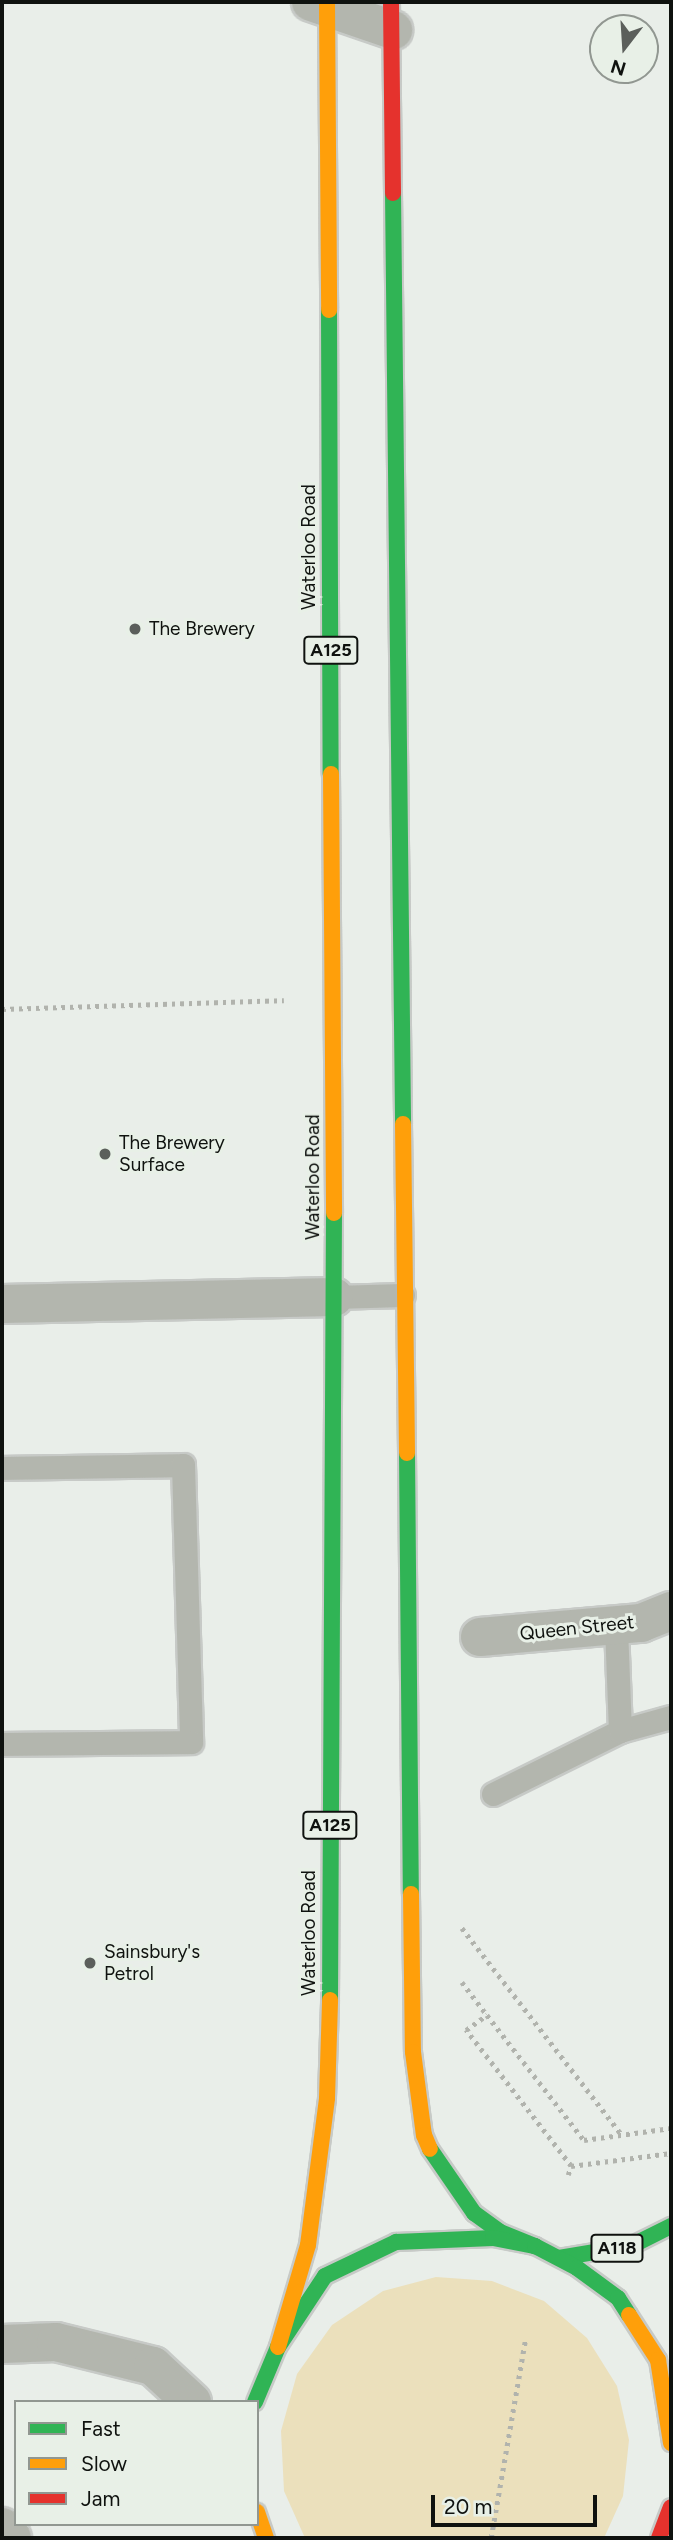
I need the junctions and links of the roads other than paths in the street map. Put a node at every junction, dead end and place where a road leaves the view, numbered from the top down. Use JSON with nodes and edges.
{"nodes":[{"id":1,"x":322,"y":2,"type":"edge"},
{"id":2,"x":392,"y":16,"type":"edge"},
{"id":3,"x":402,"y":1295,"type":"junction"},
{"id":4,"x":334,"y":1297,"type":"junction"},
{"id":5,"x":2,"y":1304,"type":"edge"},
{"id":6,"x":2,"y":1468,"type":"edge"},
{"id":7,"x":671,"y":1611,"type":"edge"},
{"id":8,"x":616,"y":1625,"type":"junction"},
{"id":9,"x":480,"y":1637,"type":"dead end"},
{"id":10,"x":671,"y":1717,"type":"edge"},
{"id":11,"x":620,"y":1731,"type":"junction"},
{"id":12,"x":2,"y":1744,"type":"edge"},
{"id":13,"x":493,"y":1794,"type":"dead end"},
{"id":14,"x":671,"y":2226,"type":"edge"},
{"id":15,"x":535,"y":2246,"type":"junction"},
{"id":16,"x":559,"y":2258,"type":"junction"},
{"id":17,"x":2,"y":2344,"type":"edge"},
{"id":18,"x":278,"y":2347,"type":"junction"},
{"id":19,"x":190,"y":2400,"type":"edge"},
{"id":20,"x":256,"y":2400,"type":"edge"},
{"id":21,"x":671,"y":2442,"type":"edge"},
{"id":22,"x":671,"y":2507,"type":"edge"},
{"id":23,"x":259,"y":2518,"type":"edge"},
{"id":24,"x":2,"y":2527,"type":"edge"},
{"id":25,"x":12,"y":2538,"type":"edge"},
{"id":26,"x":266,"y":2538,"type":"edge"},
{"id":27,"x":659,"y":2538,"type":"edge"}],
"edges":[{"from":1,"to":2,"type":"street"},
{"from":1,"to":4,"type":"main road","name":"Waterloo Road","number":"A125"},
{"from":2,"to":3,"type":"main road"},
{"from":3,"to":4,"type":"lane"},
{"from":3,"to":15,"type":"main road"},
{"from":4,"to":5,"type":"street"},
{"from":4,"to":18,"type":"main road","name":"Waterloo Road","number":"A125"},
{"from":6,"to":12,"type":"lane"},
{"from":7,"to":8,"type":"street","name":"Queen Street"},
{"from":8,"to":9,"type":"street","name":"Queen Street"},
{"from":8,"to":11,"type":"lane"},
{"from":10,"to":11,"type":"lane"},
{"from":11,"to":13,"type":"lane"},
{"from":14,"to":16,"type":"main road","number":"A118"},
{"from":15,"to":16,"type":"main road"},
{"from":15,"to":18,"type":"main road"},
{"from":16,"to":21,"type":"main road"},
{"from":17,"to":19,"type":"street"},
{"from":18,"to":20,"type":"main road"},
{"from":22,"to":27,"type":"main road"},
{"from":23,"to":26,"type":"main road"},
{"from":24,"to":25,"type":"street"}]}
